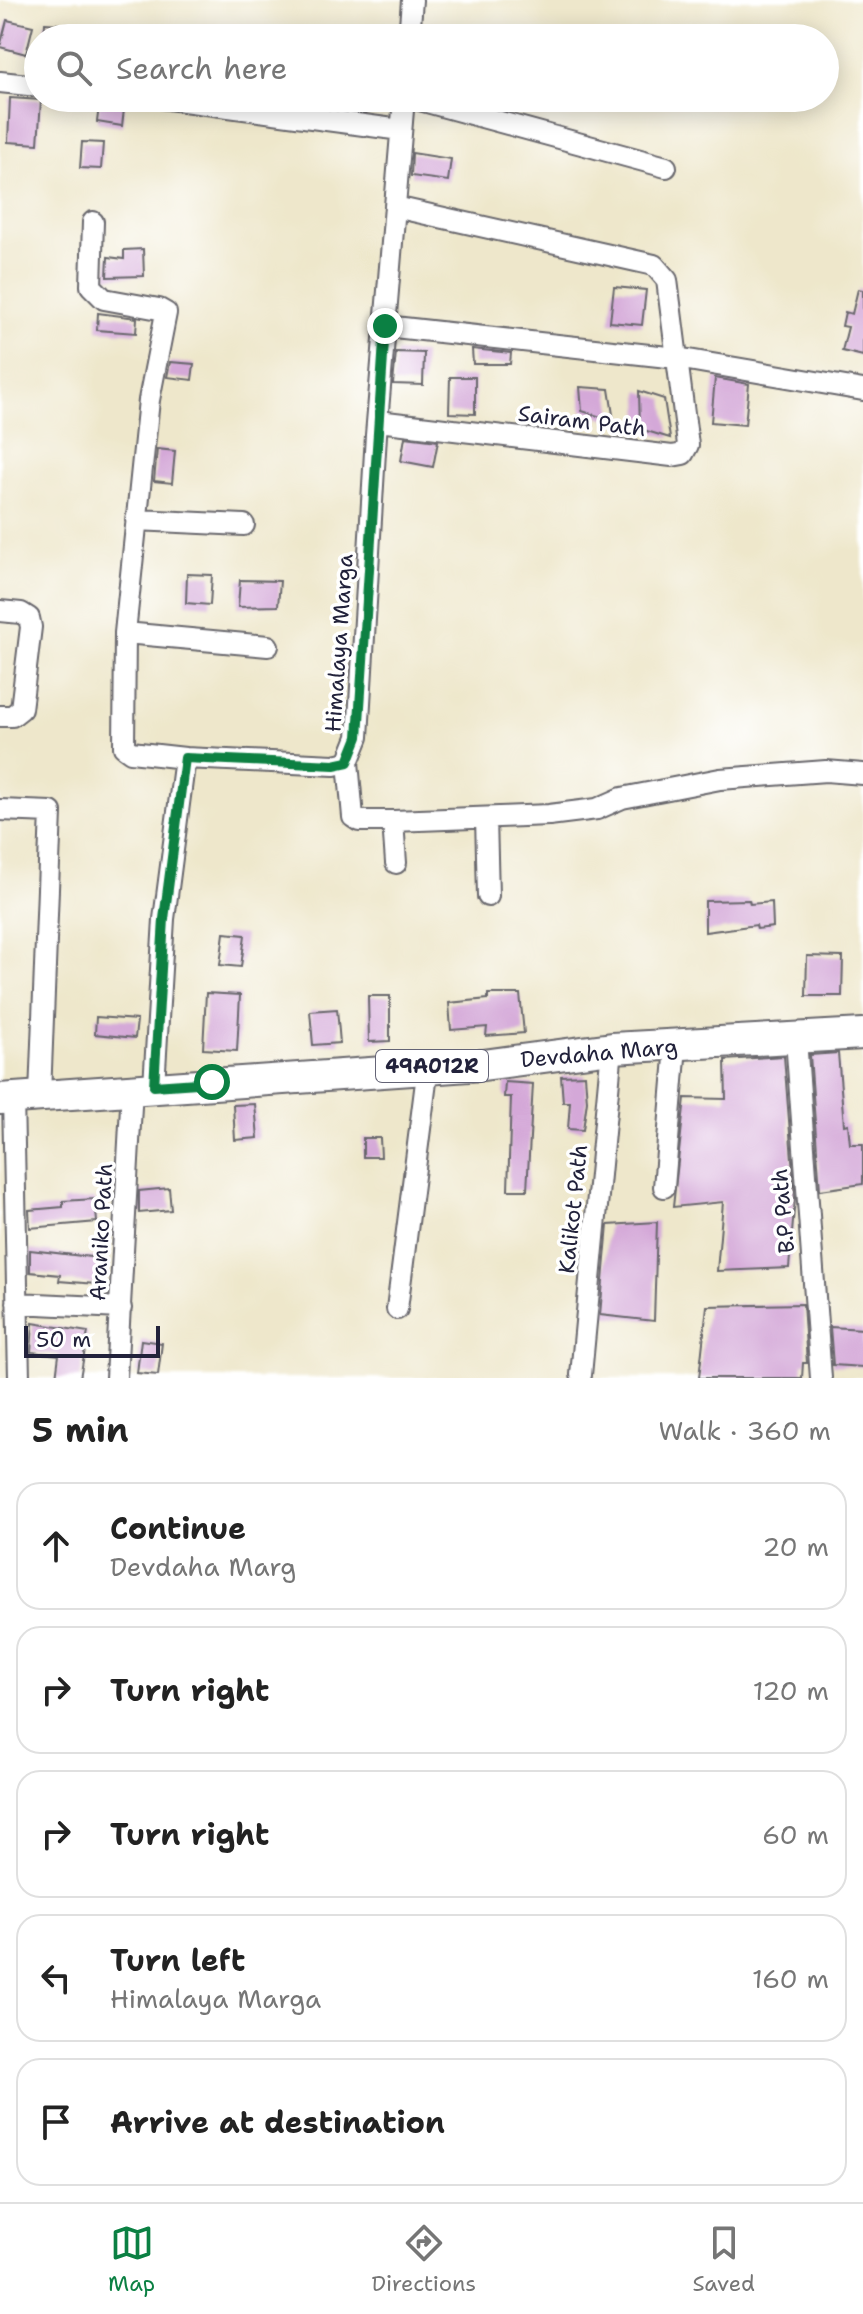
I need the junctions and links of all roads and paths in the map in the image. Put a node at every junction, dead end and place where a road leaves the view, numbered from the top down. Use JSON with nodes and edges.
{"nodes":[{"id":1,"x":412,"y":0,"type":"edge"},
{"id":2,"x":410,"y":24,"type":"edge"},
{"id":3,"x":0,"y":82,"type":"edge"},
{"id":4,"x":24,"y":85,"type":"edge"},
{"id":5,"x":266,"y":112,"type":"edge"},
{"id":6,"x":403,"y":112,"type":"edge"},
{"id":7,"x":464,"y":112,"type":"edge"},
{"id":8,"x":401,"y":130,"type":"junction"},
{"id":9,"x":666,"y":167,"type":"dead end"},
{"id":10,"x":395,"y":207,"type":"junction"},
{"id":11,"x":93,"y":222,"type":"dead end"},
{"id":12,"x":385,"y":326,"type":"junction"},
{"id":13,"x":677,"y":358,"type":"junction"},
{"id":14,"x":863,"y":390,"type":"edge"},
{"id":15,"x":378,"y":421,"type":"junction"},
{"id":16,"x":136,"y":520,"type":"junction"},
{"id":17,"x":244,"y":525,"type":"dead end"},
{"id":18,"x":0,"y":611,"type":"edge"},
{"id":19,"x":125,"y":633,"type":"junction"},
{"id":20,"x":268,"y":646,"type":"dead end"},
{"id":21,"x":0,"y":716,"type":"edge"},
{"id":22,"x":185,"y":758,"type":"junction"},
{"id":23,"x":348,"y":762,"type":"junction"},
{"id":24,"x":863,"y":774,"type":"edge"},
{"id":25,"x":0,"y":810,"type":"edge"},
{"id":26,"x":486,"y":818,"type":"junction"},
{"id":27,"x":393,"y":821,"type":"junction"},
{"id":28,"x":396,"y":863,"type":"dead end"},
{"id":29,"x":488,"y":896,"type":"dead end"},
{"id":30,"x":863,"y":1034,"type":"edge"},
{"id":31,"x":796,"y":1039,"type":"junction"},
{"id":32,"x":676,"y":1046,"type":"junction"},
{"id":33,"x":612,"y":1048,"type":"junction"},
{"id":34,"x":428,"y":1066,"type":"junction"},
{"id":35,"x":143,"y":1087,"type":"junction"},
{"id":36,"x":18,"y":1098,"type":"edge"},
{"id":37,"x":664,"y":1187,"type":"dead end"},
{"id":38,"x":17,"y":1303,"type":"junction"},
{"id":39,"x":121,"y":1308,"type":"junction"},
{"id":40,"x":397,"y":1309,"type":"dead end"},
{"id":41,"x":581,"y":1375,"type":"dead end"},
{"id":42,"x":19,"y":1378,"type":"edge"},
{"id":43,"x":116,"y":1378,"type":"edge"},
{"id":44,"x":821,"y":1378,"type":"edge"}],
"edges":[{"from":1,"to":2,"type":"street"},
{"from":3,"to":4,"type":"street"},
{"from":5,"to":8,"type":"street"},
{"from":6,"to":8,"type":"street","name":"Himalaya Marga"},
{"from":7,"to":9,"type":"street"},
{"from":8,"to":10,"type":"street","name":"Himalaya Marga"},
{"from":10,"to":12,"type":"street","name":"Himalaya Marga"},
{"from":10,"to":13,"type":"street","name":"Sairam Path"},
{"from":11,"to":16,"type":"street"},
{"from":12,"to":13,"type":"street"},
{"from":12,"to":15,"type":"street","name":"Himalaya Marga"},
{"from":13,"to":14,"type":"street"},
{"from":13,"to":15,"type":"street","name":"Sairam Path"},
{"from":15,"to":23,"type":"street","name":"Himalaya Marga"},
{"from":16,"to":17,"type":"street"},
{"from":16,"to":19,"type":"street"},
{"from":18,"to":21,"type":"street"},
{"from":19,"to":20,"type":"street"},
{"from":19,"to":22,"type":"street"},
{"from":22,"to":23,"type":"street"},
{"from":22,"to":35,"type":"street","name":"Araniko Path"},
{"from":23,"to":27,"type":"street","name":"Himalaya Marga"},
{"from":24,"to":26,"type":"street","name":"Himalaya Marga"},
{"from":25,"to":36,"type":"street"},
{"from":26,"to":27,"type":"street","name":"Himalaya Marga"},
{"from":26,"to":29,"type":"street"},
{"from":27,"to":28,"type":"street"},
{"from":30,"to":31,"type":"main road","name":"Devdaha Marg","number":"49A012R"},
{"from":31,"to":32,"type":"main road","name":"Devdaha Marg","number":"49A012R"},
{"from":31,"to":44,"type":"street","name":"B.P Path"},
{"from":32,"to":33,"type":"main road","name":"Devdaha Marg","number":"49A012R"},
{"from":32,"to":37,"type":"street"},
{"from":33,"to":34,"type":"main road","name":"Devdaha Marg","number":"49A012R"},
{"from":33,"to":41,"type":"street","name":"Kalikot Path"},
{"from":34,"to":35,"type":"main road","name":"Devdaha Marg","number":"49A012R"},
{"from":34,"to":40,"type":"street"},
{"from":35,"to":36,"type":"main road","name":"Devdaha Marg","number":"49A012R"},
{"from":35,"to":39,"type":"street","name":"Araniko Path"},
{"from":36,"to":38,"type":"street"},
{"from":38,"to":39,"type":"street"},
{"from":38,"to":42,"type":"street"},
{"from":39,"to":43,"type":"street","name":"Araniko Path"}]}
